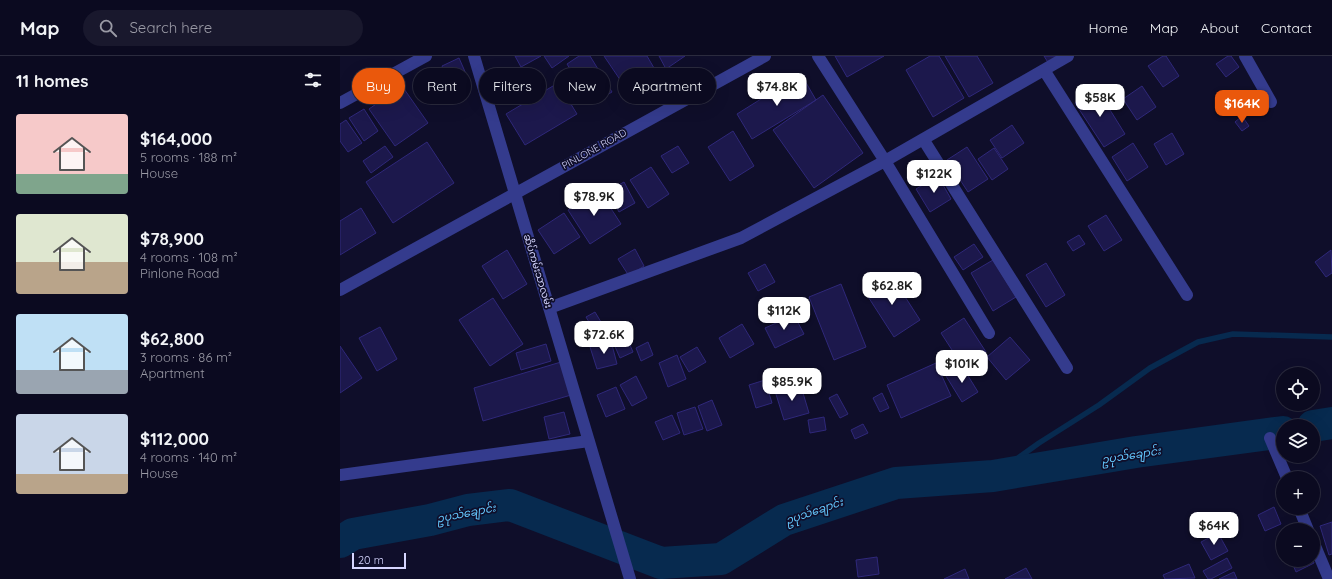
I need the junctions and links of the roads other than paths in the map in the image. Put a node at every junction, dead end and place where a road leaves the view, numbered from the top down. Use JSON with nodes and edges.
{"nodes":[{"id":1,"x":426,"y":56,"type":"edge"},
{"id":2,"x":474,"y":56,"type":"edge"},
{"id":3,"x":765,"y":56,"type":"edge"},
{"id":4,"x":818,"y":56,"type":"edge"},
{"id":5,"x":1068,"y":56,"type":"edge"},
{"id":6,"x":1245,"y":56,"type":"edge"},
{"id":7,"x":1044,"y":70,"type":"junction"},
{"id":8,"x":1271,"y":102,"type":"dead end"},
{"id":9,"x":340,"y":103,"type":"edge"},
{"id":10,"x":923,"y":139,"type":"junction"},
{"id":11,"x":885,"y":161,"type":"junction"},
{"id":12,"x":514,"y":193,"type":"junction"},
{"id":13,"x":340,"y":290,"type":"edge"},
{"id":14,"x":1187,"y":295,"type":"dead end"},
{"id":15,"x":549,"y":308,"type":"junction"},
{"id":16,"x":989,"y":333,"type":"dead end"},
{"id":17,"x":1067,"y":368,"type":"dead end"},
{"id":18,"x":1270,"y":438,"type":"dead end"},
{"id":19,"x":589,"y":441,"type":"junction"},
{"id":20,"x":1284,"y":471,"type":"edge"},
{"id":21,"x":340,"y":474,"type":"edge"},
{"id":22,"x":1320,"y":558,"type":"edge"},
{"id":23,"x":630,"y":579,"type":"edge"},
{"id":24,"x":1329,"y":579,"type":"edge"}],
"edges":[{"from":1,"to":9,"type":"street"},
{"from":2,"to":12,"type":"street","name":"ဆိပ်ကမ်းသာလမ်း"},
{"from":3,"to":12,"type":"street","name":"PINLONE ROAD"},
{"from":4,"to":11,"type":"street"},
{"from":5,"to":7,"type":"street"},
{"from":6,"to":8,"type":"street"},
{"from":7,"to":10,"type":"street"},
{"from":7,"to":14,"type":"street"},
{"from":10,"to":11,"type":"street"},
{"from":10,"to":17,"type":"street"},
{"from":11,"to":15,"type":"street"},
{"from":11,"to":16,"type":"street"},
{"from":12,"to":13,"type":"street","name":"PINLONE ROAD"},
{"from":12,"to":15,"type":"street","name":"ဆိပ်ကမ်းသာလမ်း"},
{"from":15,"to":19,"type":"street","name":"ဆိပ်ကမ်းသာလမ်း"},
{"from":18,"to":20,"type":"street"},
{"from":19,"to":21,"type":"street"},
{"from":19,"to":23,"type":"street","name":"ဆိပ်ကမ်းသာလမ်း"},
{"from":22,"to":24,"type":"street"}]}
